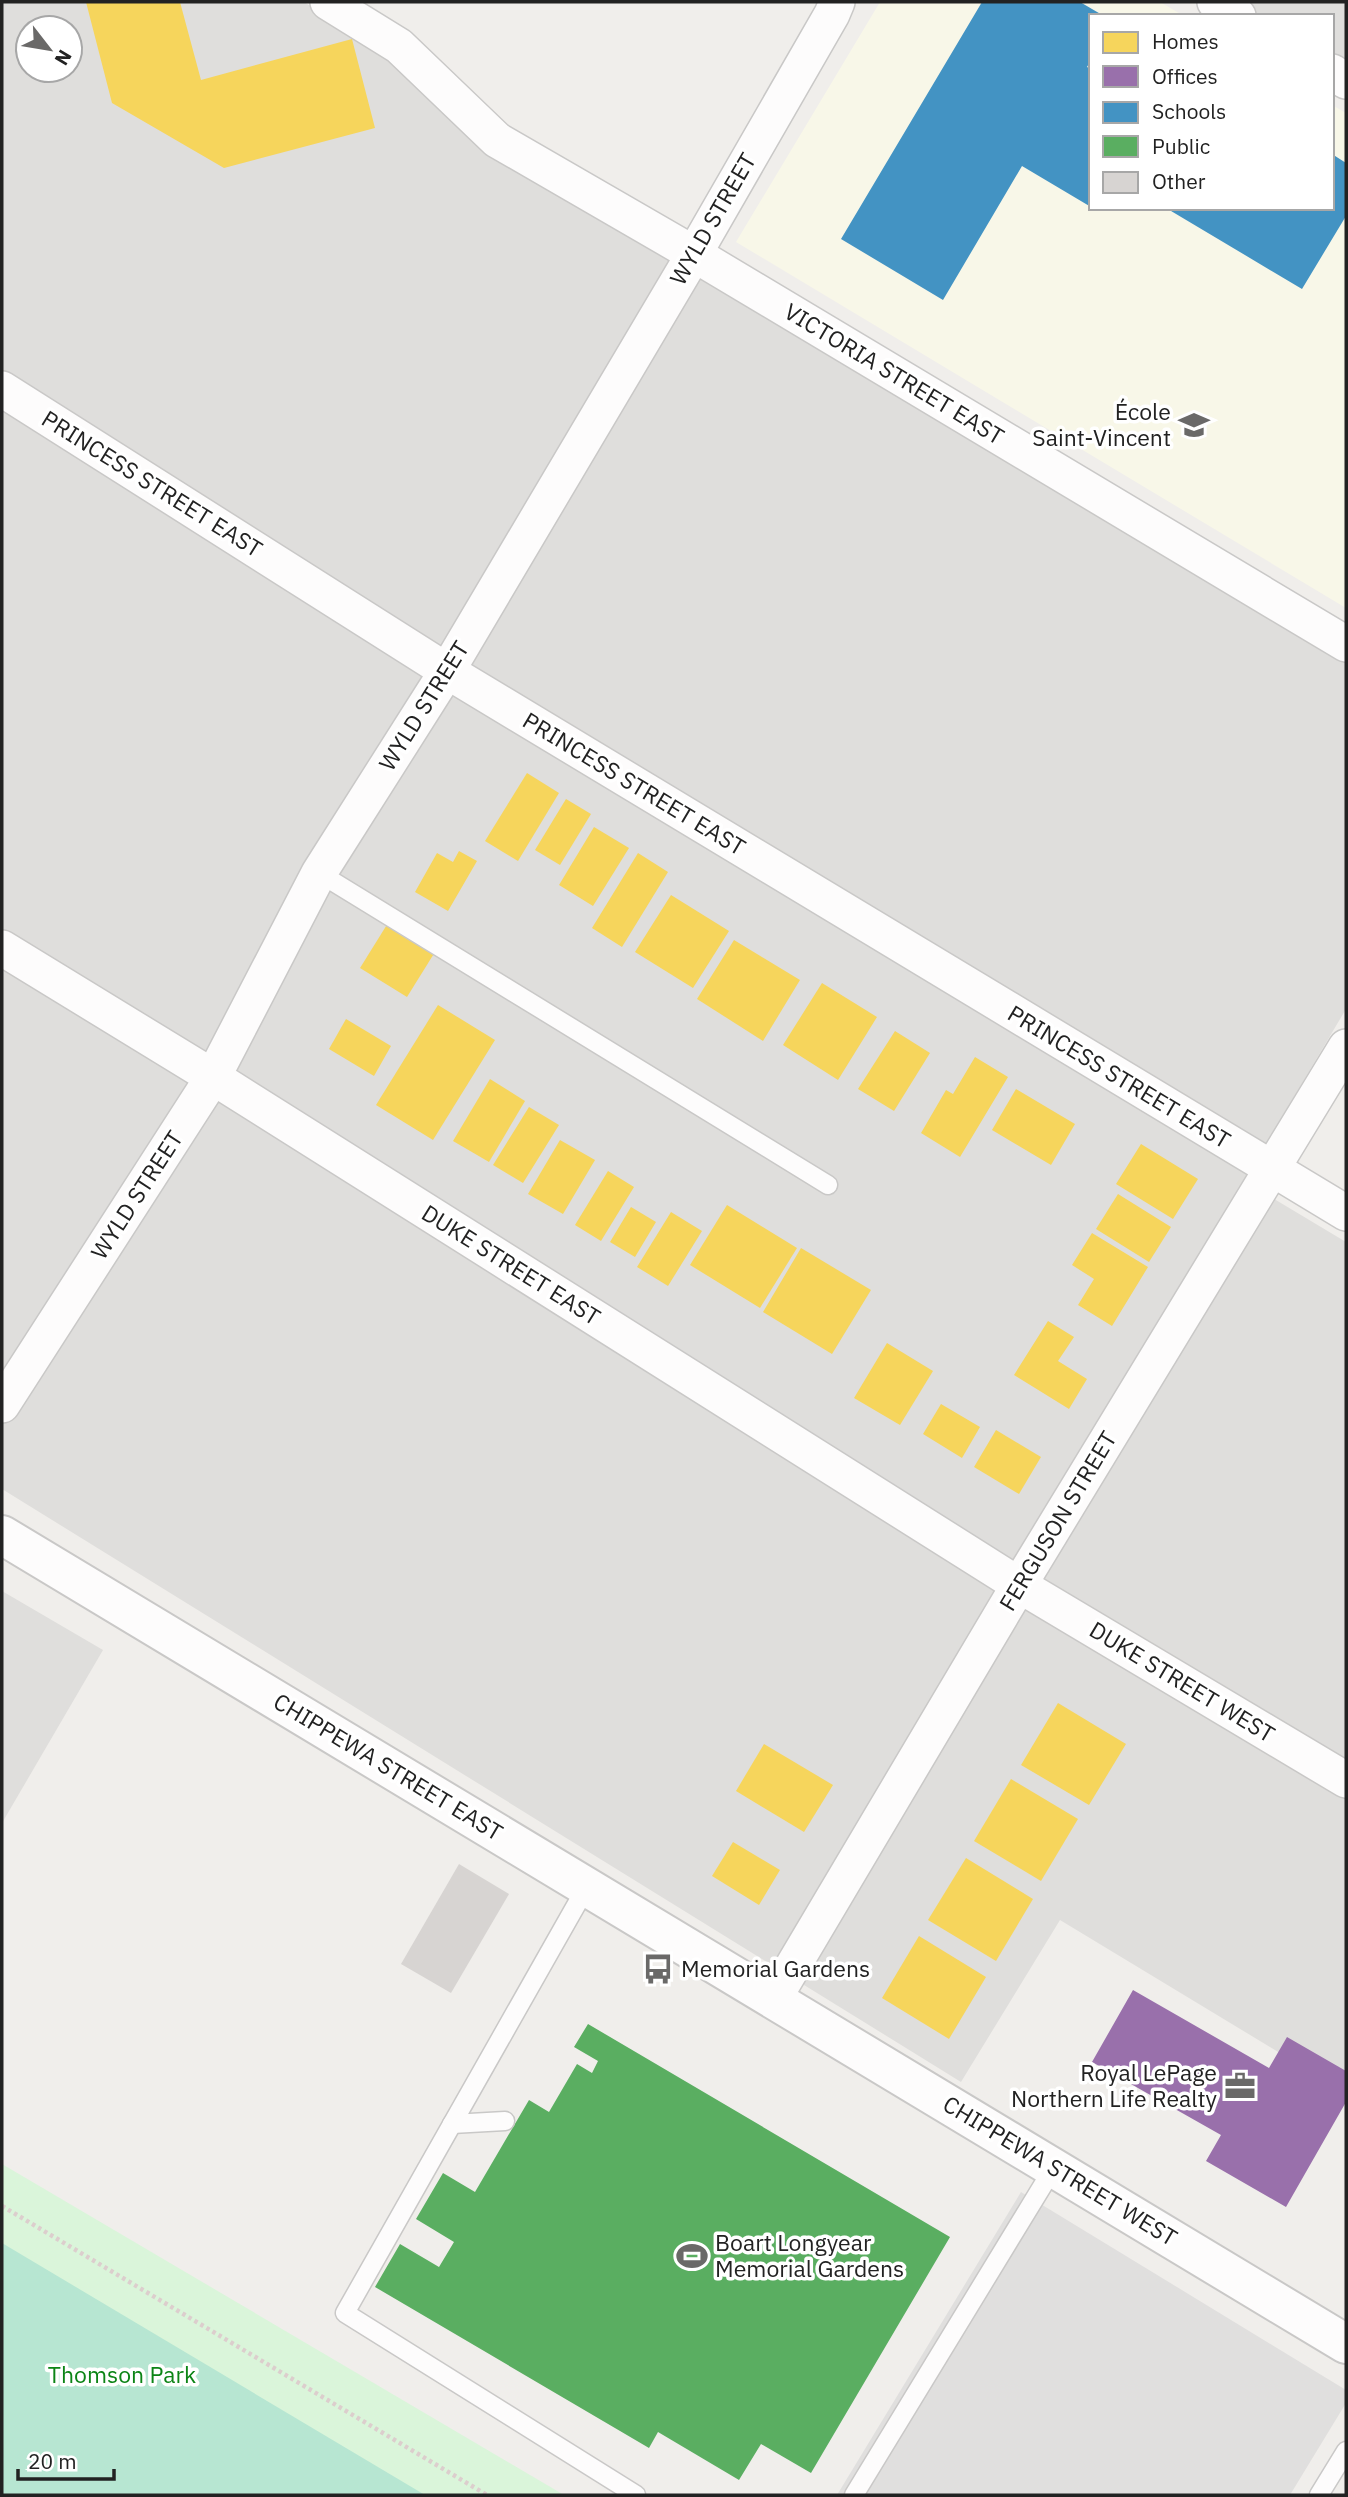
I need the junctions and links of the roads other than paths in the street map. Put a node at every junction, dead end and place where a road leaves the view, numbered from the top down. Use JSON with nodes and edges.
{"nodes":[{"id":1,"x":328,"y":2,"type":"edge"},
{"id":2,"x":837,"y":2,"type":"edge"},
{"id":3,"x":1215,"y":2,"type":"edge"},
{"id":4,"x":1235,"y":14,"type":"edge"},
{"id":5,"x":694,"y":254,"type":"junction"},
{"id":6,"x":2,"y":389,"type":"edge"},
{"id":7,"x":1346,"y":644,"type":"edge"},
{"id":8,"x":447,"y":671,"type":"junction"},
{"id":9,"x":319,"y":873,"type":"junction"},
{"id":10,"x":2,"y":948,"type":"edge"},
{"id":11,"x":1346,"y":1047,"type":"edge"},
{"id":12,"x":213,"y":1077,"type":"junction"},
{"id":13,"x":1272,"y":1169,"type":"junction"},
{"id":14,"x":828,"y":1185,"type":"dead end"},
{"id":15,"x":1346,"y":1213,"type":"edge"},
{"id":16,"x":2,"y":1405,"type":"edge"},
{"id":17,"x":2,"y":1535,"type":"edge"},
{"id":18,"x":1019,"y":1585,"type":"junction"},
{"id":19,"x":1346,"y":1780,"type":"edge"},
{"id":20,"x":587,"y":1886,"type":"junction"},
{"id":21,"x":774,"y":1998,"type":"junction"},
{"id":22,"x":505,"y":2121,"type":"dead end"},
{"id":23,"x":452,"y":2124,"type":"junction"},
{"id":24,"x":1054,"y":2167,"type":"junction"},
{"id":25,"x":1346,"y":2344,"type":"edge"},
{"id":26,"x":1346,"y":2451,"type":"edge"},
{"id":27,"x":636,"y":2495,"type":"edge"},
{"id":28,"x":854,"y":2495,"type":"edge"},
{"id":29,"x":1319,"y":2495,"type":"edge"}],
"edges":[{"from":1,"to":5,"type":"street","name":"VICTORIA STREET EAST"},
{"from":2,"to":5,"type":"street","name":"WYLD STREET"},
{"from":3,"to":4,"type":"street"},
{"from":5,"to":7,"type":"street","name":"VICTORIA STREET EAST"},
{"from":5,"to":8,"type":"street","name":"WYLD STREET"},
{"from":6,"to":8,"type":"street","name":"PRINCESS STREET EAST"},
{"from":8,"to":9,"type":"street","name":"WYLD STREET"},
{"from":8,"to":13,"type":"street","name":"PRINCESS STREET EAST"},
{"from":9,"to":12,"type":"street","name":"WYLD STREET"},
{"from":9,"to":14,"type":"lane"},
{"from":10,"to":12,"type":"street","name":"DUKE STREET EAST"},
{"from":11,"to":13,"type":"street","name":"FERGUSON STREET"},
{"from":12,"to":16,"type":"street","name":"WYLD STREET"},
{"from":12,"to":18,"type":"street","name":"DUKE STREET EAST"},
{"from":13,"to":15,"type":"street","name":"PRINCESS STREET EAST"},
{"from":13,"to":18,"type":"street","name":"FERGUSON STREET"},
{"from":17,"to":20,"type":"street","name":"CHIPPEWA STREET EAST"},
{"from":18,"to":19,"type":"street","name":"DUKE STREET WEST"},
{"from":18,"to":21,"type":"street","name":"FERGUSON STREET"},
{"from":20,"to":21,"type":"street","name":"CHIPPEWA STREET EAST"},
{"from":20,"to":23,"type":"lane"},
{"from":21,"to":24,"type":"street","name":"CHIPPEWA STREET WEST"},
{"from":22,"to":23,"type":"lane"},
{"from":23,"to":27,"type":"lane"},
{"from":24,"to":25,"type":"street","name":"CHIPPEWA STREET WEST"},
{"from":24,"to":28,"type":"lane"},
{"from":26,"to":29,"type":"lane"}]}
